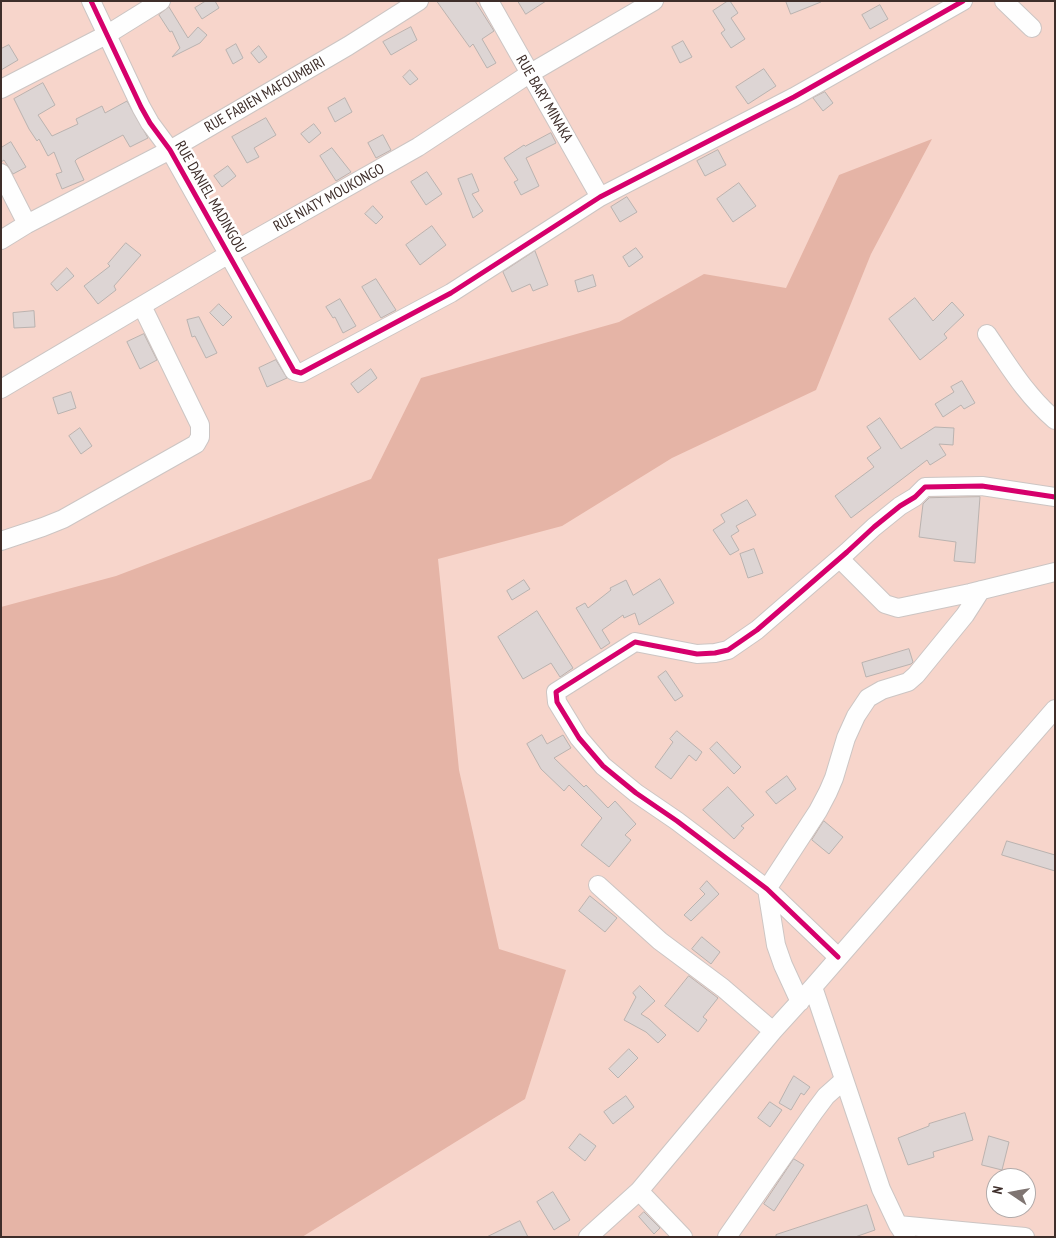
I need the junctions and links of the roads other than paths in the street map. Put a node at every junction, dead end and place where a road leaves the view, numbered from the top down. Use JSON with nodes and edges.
{"nodes":[{"id":1,"x":91,"y":1,"type":"edge"},
{"id":2,"x":161,"y":1,"type":"edge"},
{"id":3,"x":489,"y":1,"type":"edge"},
{"id":4,"x":654,"y":1,"type":"edge"},
{"id":5,"x":963,"y":1,"type":"edge"},
{"id":6,"x":1004,"y":1,"type":"edge"},
{"id":7,"x":413,"y":3,"type":"edge"},
{"id":8,"x":1032,"y":28,"type":"dead end"},
{"id":9,"x":108,"y":34,"type":"junction"},
{"id":10,"x":530,"y":74,"type":"junction"},
{"id":11,"x":1,"y":89,"type":"edge"},
{"id":12,"x":170,"y":150,"type":"junction"},
{"id":13,"x":1,"y":173,"type":"edge"},
{"id":14,"x":600,"y":198,"type":"junction"},
{"id":15,"x":27,"y":224,"type":"junction"},
{"id":16,"x":1,"y":240,"type":"edge"},
{"id":17,"x":229,"y":254,"type":"junction"},
{"id":18,"x":142,"y":306,"type":"junction"},
{"id":19,"x":987,"y":334,"type":"dead end"},
{"id":20,"x":1,"y":389,"type":"edge"},
{"id":21,"x":1055,"y":420,"type":"edge"},
{"id":22,"x":1055,"y":496,"type":"edge"},
{"id":23,"x":1,"y":541,"type":"edge"},
{"id":24,"x":840,"y":559,"type":"junction"},
{"id":25,"x":1055,"y":572,"type":"edge"},
{"id":26,"x":981,"y":590,"type":"junction"},
{"id":27,"x":1055,"y":709,"type":"edge"},
{"id":28,"x":598,"y":885,"type":"dead end"},
{"id":29,"x":767,"y":889,"type":"junction"},
{"id":30,"x":838,"y":957,"type":"junction"},
{"id":31,"x":813,"y":988,"type":"junction"},
{"id":32,"x":800,"y":1002,"type":"junction"},
{"id":33,"x":773,"y":1031,"type":"junction"},
{"id":34,"x":844,"y":1080,"type":"junction"},
{"id":35,"x":639,"y":1191,"type":"junction"},
{"id":36,"x":902,"y":1231,"type":"edge"},
{"id":37,"x":588,"y":1237,"type":"edge"},
{"id":38,"x":683,"y":1237,"type":"edge"},
{"id":39,"x":727,"y":1237,"type":"edge"},
{"id":40,"x":1025,"y":1237,"type":"edge"}],
"edges":[{"from":1,"to":9,"type":"street","name":"RUE DANIEL MADINGOU"},
{"from":2,"to":9,"type":"street"},
{"from":3,"to":10,"type":"street","name":"RUE BARY MINAKA"},
{"from":4,"to":10,"type":"street","name":"RUE NIATY MOUKONGO"},
{"from":5,"to":14,"type":"street"},
{"from":6,"to":8,"type":"street"},
{"from":7,"to":12,"type":"street","name":"RUE FABIEN MAFOUMBIRI"},
{"from":9,"to":11,"type":"street"},
{"from":9,"to":12,"type":"street","name":"RUE DANIEL MADINGOU"},
{"from":10,"to":14,"type":"street","name":"RUE BARY MINAKA"},
{"from":10,"to":17,"type":"street","name":"RUE NIATY MOUKONGO"},
{"from":12,"to":15,"type":"street","name":"RUE FABIEN MAFOUMBIRI"},
{"from":12,"to":17,"type":"street","name":"RUE DANIEL MADINGOU"},
{"from":13,"to":15,"type":"street"},
{"from":14,"to":17,"type":"street","name":"RUE DANIEL MADINGOU"},
{"from":15,"to":16,"type":"street","name":"RUE FABIEN MAFOUMBIRI"},
{"from":17,"to":18,"type":"street","name":"RUE NIATY MOUKONGO"},
{"from":18,"to":20,"type":"street","name":"RUE NIATY MOUKONGO"},
{"from":18,"to":23,"type":"street"},
{"from":19,"to":21,"type":"street"},
{"from":22,"to":24,"type":"street"},
{"from":24,"to":26,"type":"street"},
{"from":24,"to":29,"type":"street"},
{"from":25,"to":26,"type":"street"},
{"from":26,"to":29,"type":"street"},
{"from":27,"to":30,"type":"street"},
{"from":28,"to":33,"type":"street"},
{"from":29,"to":30,"type":"street"},
{"from":29,"to":32,"type":"street"},
{"from":30,"to":31,"type":"street"},
{"from":31,"to":32,"type":"street"},
{"from":31,"to":34,"type":"street"},
{"from":32,"to":33,"type":"street"},
{"from":33,"to":35,"type":"street"},
{"from":34,"to":36,"type":"street"},
{"from":34,"to":39,"type":"street"},
{"from":35,"to":37,"type":"street"},
{"from":35,"to":38,"type":"street"},
{"from":36,"to":40,"type":"street"}]}
